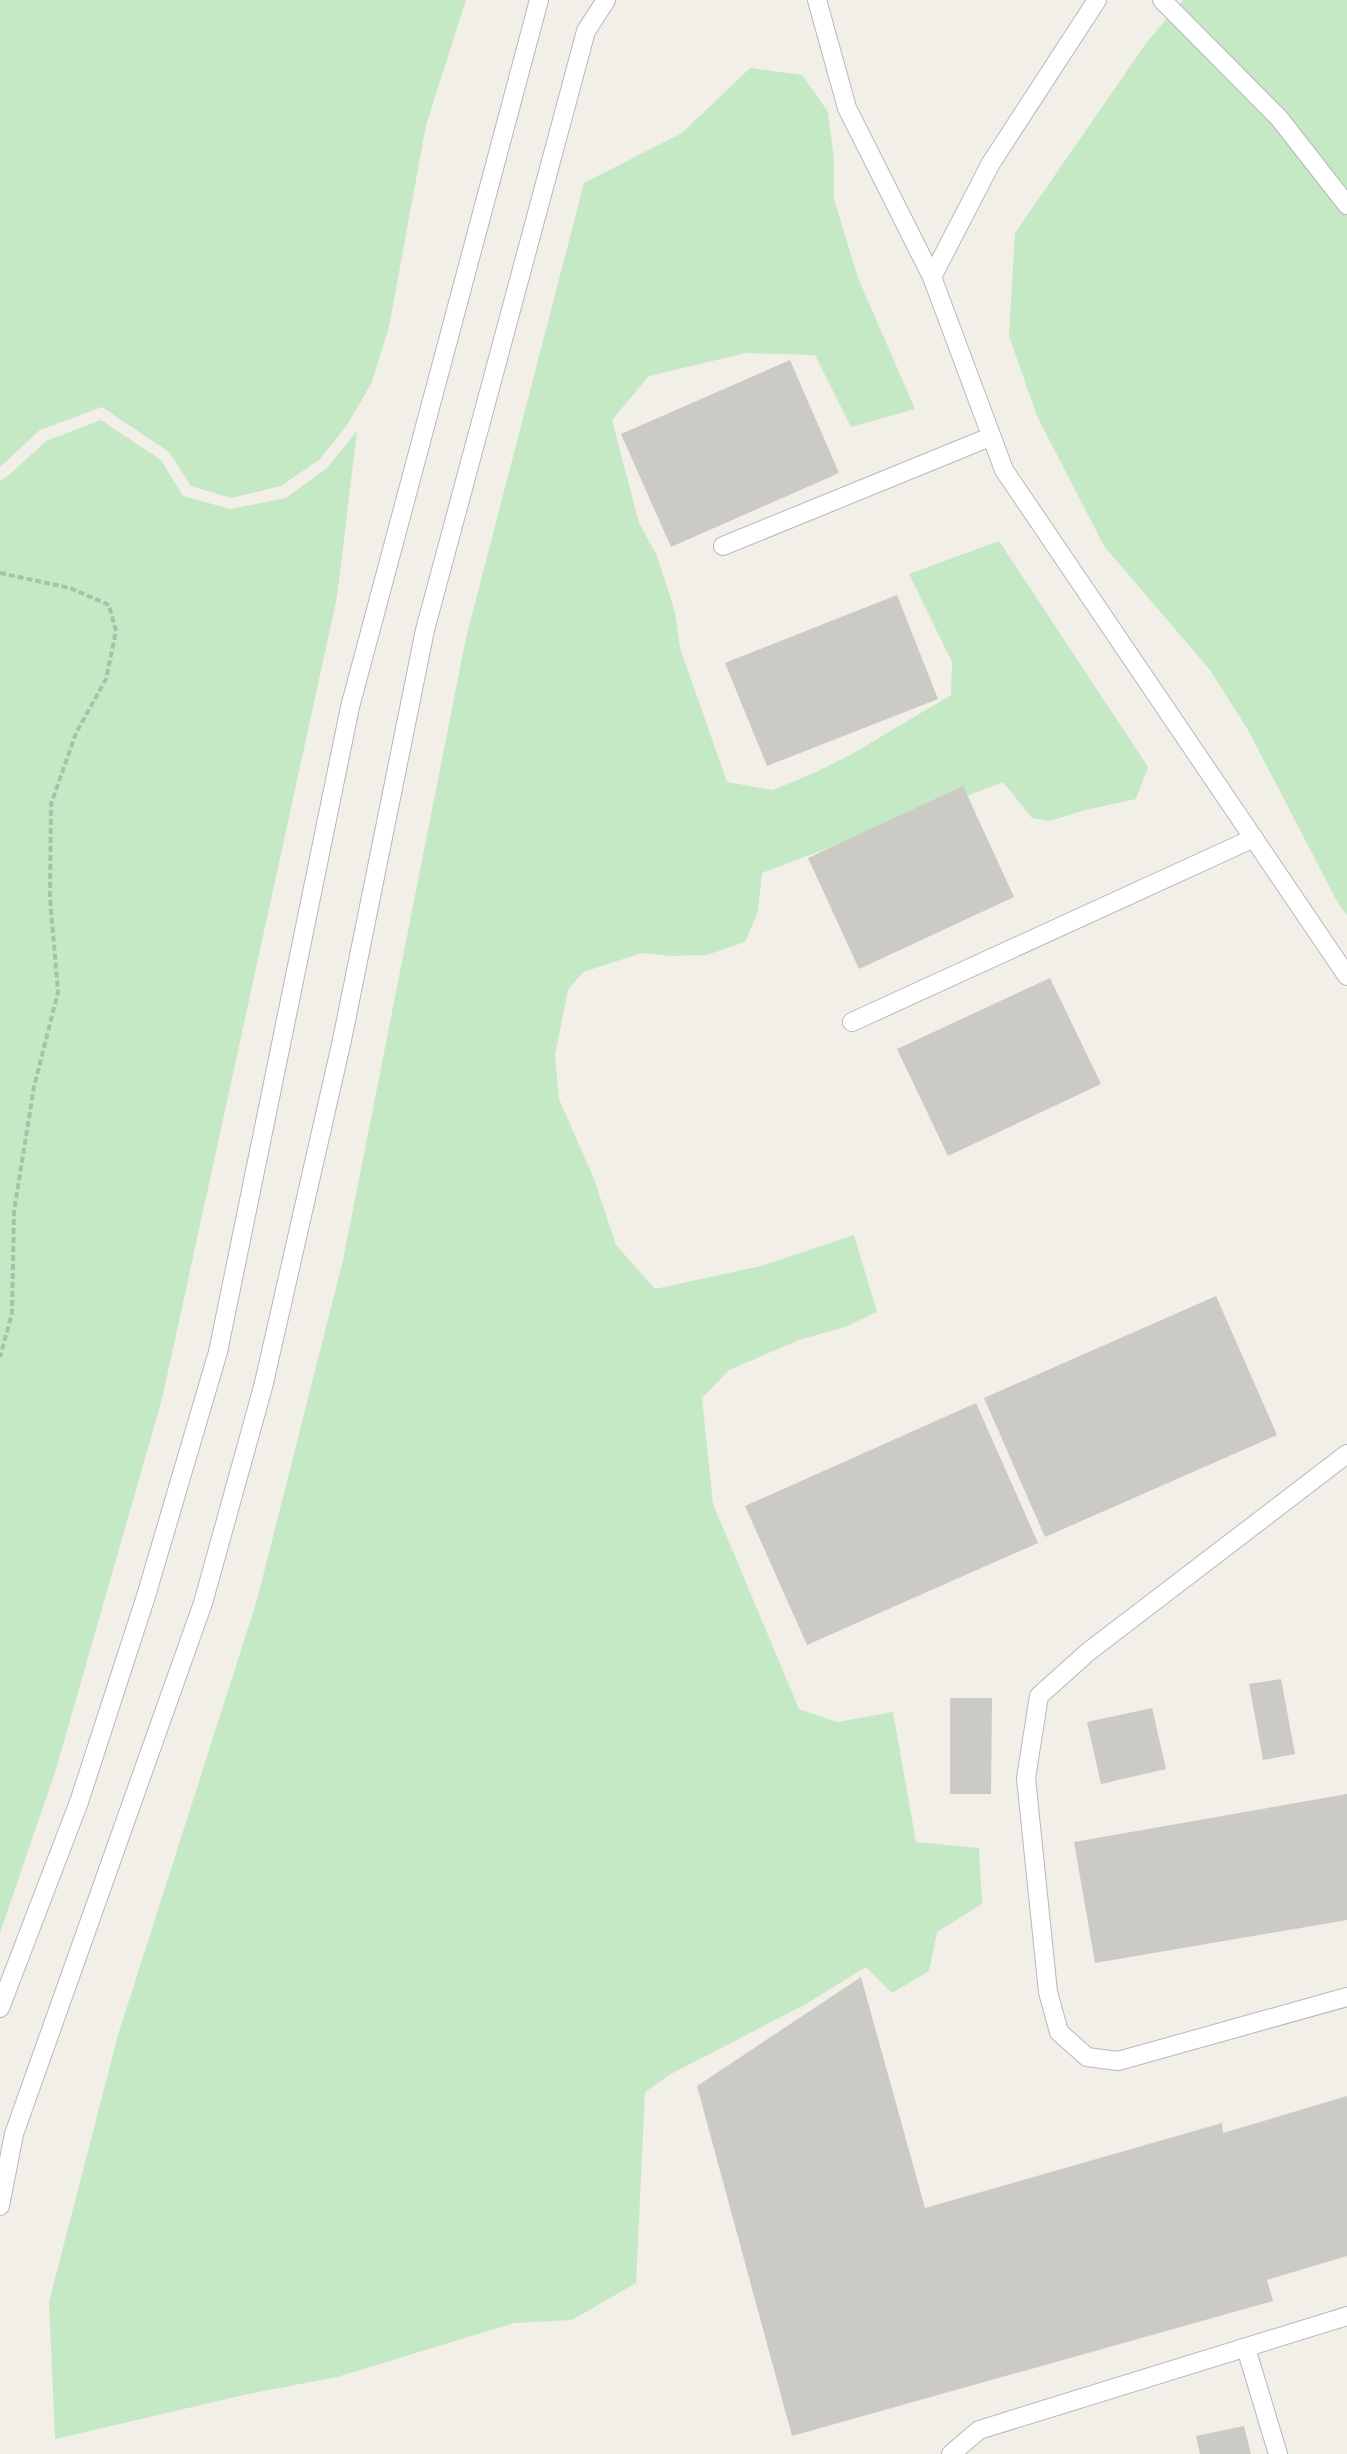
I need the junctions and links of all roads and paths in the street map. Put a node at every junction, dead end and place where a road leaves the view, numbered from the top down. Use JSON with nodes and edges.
{"nodes":[{"id":1,"x":539,"y":0,"type":"edge"},
{"id":2,"x":606,"y":0,"type":"edge"},
{"id":3,"x":817,"y":0,"type":"edge"},
{"id":4,"x":1097,"y":0,"type":"edge"},
{"id":5,"x":1162,"y":0,"type":"edge"},
{"id":6,"x":1347,"y":205,"type":"edge"},
{"id":7,"x":932,"y":277,"type":"junction"},
{"id":8,"x":990,"y":436,"type":"junction"},
{"id":9,"x":723,"y":546,"type":"dead end"},
{"id":10,"x":0,"y":573,"type":"edge"},
{"id":11,"x":1254,"y":838,"type":"junction"},
{"id":12,"x":1347,"y":976,"type":"edge"},
{"id":13,"x":852,"y":1022,"type":"dead end"},
{"id":14,"x":0,"y":1357,"type":"edge"},
{"id":15,"x":1347,"y":1454,"type":"edge"},
{"id":16,"x":1347,"y":1997,"type":"edge"},
{"id":17,"x":0,"y":2008,"type":"edge"},
{"id":18,"x":0,"y":2206,"type":"edge"},
{"id":19,"x":1347,"y":2316,"type":"edge"},
{"id":20,"x":1246,"y":2348,"type":"junction"},
{"id":21,"x":951,"y":2454,"type":"edge"},
{"id":22,"x":1278,"y":2454,"type":"edge"}],
"edges":[{"from":1,"to":17,"type":"lane"},
{"from":2,"to":18,"type":"lane"},
{"from":3,"to":7,"type":"lane"},
{"from":4,"to":7,"type":"lane"},
{"from":5,"to":6,"type":"lane"},
{"from":7,"to":8,"type":"lane"},
{"from":8,"to":9,"type":"lane"},
{"from":8,"to":11,"type":"lane"},
{"from":10,"to":14,"type":"path"},
{"from":11,"to":12,"type":"lane"},
{"from":11,"to":13,"type":"lane"},
{"from":15,"to":16,"type":"lane"},
{"from":19,"to":20,"type":"lane"},
{"from":20,"to":21,"type":"lane"},
{"from":20,"to":22,"type":"lane"}]}
